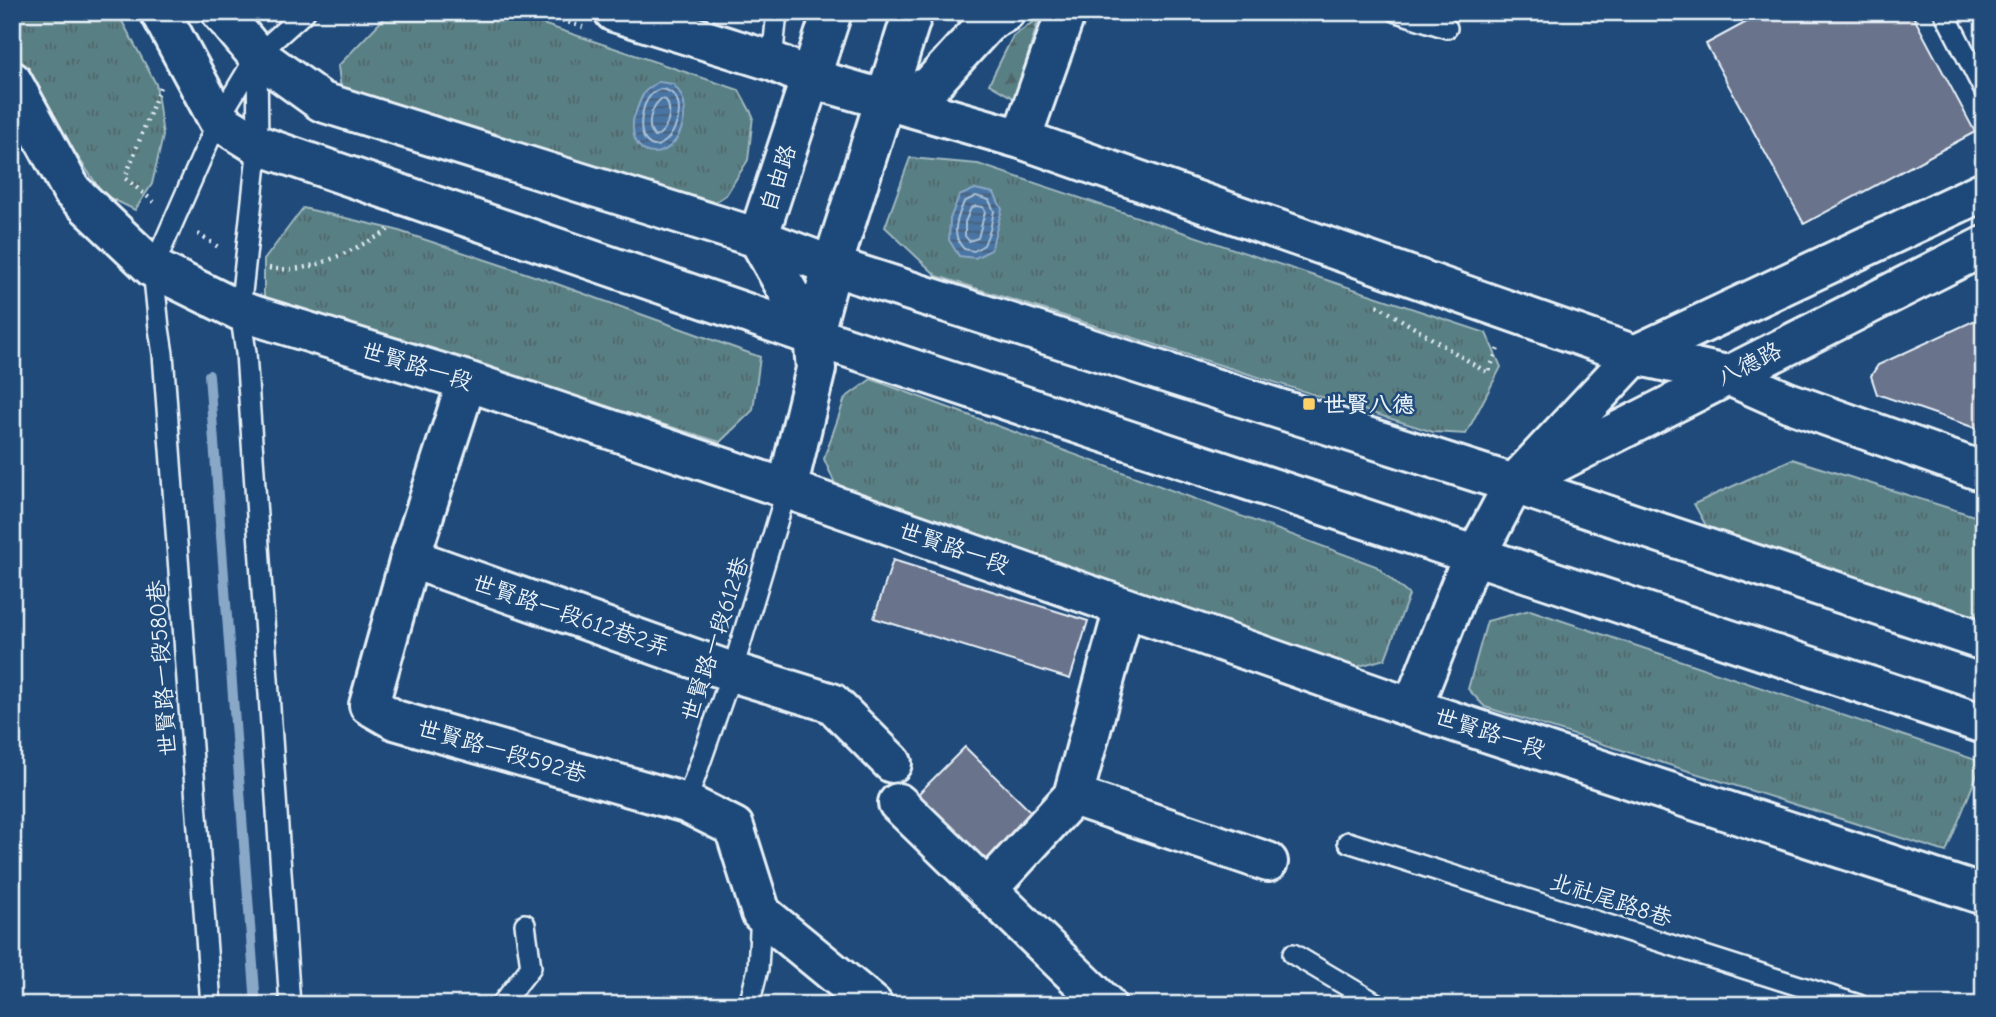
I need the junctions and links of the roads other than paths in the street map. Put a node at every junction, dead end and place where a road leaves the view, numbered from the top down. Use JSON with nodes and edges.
{"nodes":[{"id":1,"x":160,"y":12,"type":"edge"},
{"id":2,"x":221,"y":12,"type":"edge"},
{"id":3,"x":305,"y":12,"type":"edge"},
{"id":4,"x":614,"y":12,"type":"edge"},
{"id":5,"x":778,"y":12,"type":"edge"},
{"id":6,"x":831,"y":12,"type":"edge"},
{"id":7,"x":913,"y":12,"type":"edge"},
{"id":8,"x":1005,"y":12,"type":"edge"},
{"id":9,"x":1066,"y":12,"type":"edge"},
{"id":10,"x":1397,"y":12,"type":"edge"},
{"id":11,"x":1944,"y":12,"type":"edge"},
{"id":12,"x":672,"y":20,"type":"edge"},
{"id":13,"x":1447,"y":28,"type":"dead end"},
{"id":14,"x":257,"y":55,"type":"junction"},
{"id":15,"x":772,"y":61,"type":"junction"},
{"id":16,"x":810,"y":78,"type":"junction"},
{"id":17,"x":12,"y":81,"type":"edge"},
{"id":18,"x":1984,"y":90,"type":"edge"},
{"id":19,"x":885,"y":99,"type":"junction"},
{"id":20,"x":218,"y":120,"type":"junction"},
{"id":21,"x":1021,"y":138,"type":"junction"},
{"id":22,"x":258,"y":145,"type":"junction"},
{"id":23,"x":1984,"y":191,"type":"edge"},
{"id":24,"x":758,"y":238,"type":"junction"},
{"id":25,"x":1984,"y":246,"type":"edge"},
{"id":26,"x":832,"y":266,"type":"junction"},
{"id":27,"x":153,"y":268,"type":"junction"},
{"id":28,"x":240,"y":311,"type":"junction"},
{"id":29,"x":813,"y":336,"type":"junction"},
{"id":30,"x":1636,"y":355,"type":"junction"},
{"id":31,"x":1727,"y":375,"type":"junction"},
{"id":32,"x":467,"y":381,"type":"junction"},
{"id":33,"x":1984,"y":472,"type":"edge"},
{"id":34,"x":1514,"y":484,"type":"junction"},
{"id":35,"x":787,"y":489,"type":"junction"},
{"id":36,"x":1475,"y":557,"type":"junction"},
{"id":37,"x":410,"y":558,"type":"junction"},
{"id":38,"x":1124,"y":608,"type":"junction"},
{"id":39,"x":1984,"y":641,"type":"edge"},
{"id":40,"x":732,"y":672,"type":"junction"},
{"id":41,"x":1412,"y":708,"type":"junction"},
{"id":42,"x":1984,"y":724,"type":"edge"},
{"id":43,"x":892,"y":763,"type":"dead end"},
{"id":44,"x":1073,"y":796,"type":"junction"},
{"id":45,"x":686,"y":803,"type":"junction"},
{"id":46,"x":898,"y":803,"type":"dead end"},
{"id":47,"x":1348,"y":842,"type":"dead end"},
{"id":48,"x":1268,"y":862,"type":"dead end"},
{"id":49,"x":988,"y":890,"type":"junction"},
{"id":50,"x":1984,"y":895,"type":"edge"},
{"id":51,"x":761,"y":913,"type":"junction"},
{"id":52,"x":525,"y":924,"type":"dead end"},
{"id":53,"x":1293,"y":954,"type":"dead end"},
{"id":54,"x":211,"y":1005,"type":"edge"},
{"id":55,"x":290,"y":1005,"type":"edge"},
{"id":56,"x":501,"y":1005,"type":"edge"},
{"id":57,"x":749,"y":1005,"type":"edge"},
{"id":58,"x":873,"y":1005,"type":"edge"},
{"id":59,"x":1106,"y":1005,"type":"edge"},
{"id":60,"x":1379,"y":1005,"type":"edge"},
{"id":61,"x":1859,"y":1005,"type":"edge"}],
"edges":[{"from":1,"to":20,"type":"street"},
{"from":2,"to":14,"type":"street"},
{"from":3,"to":14,"type":"lane"},
{"from":4,"to":12,"type":"street"},
{"from":5,"to":15,"type":"lane"},
{"from":6,"to":16,"type":"street","name":"自由路"},
{"from":7,"to":19,"type":"street","name":"自由路"},
{"from":8,"to":19,"type":"street"},
{"from":9,"to":21,"type":"street"},
{"from":10,"to":13,"type":"lane"},
{"from":11,"to":18,"type":"lane"},
{"from":12,"to":15,"type":"street"},
{"from":14,"to":20,"type":"lane"},
{"from":14,"to":22,"type":"lane"},
{"from":14,"to":24,"type":"street"},
{"from":15,"to":16,"type":"street"},
{"from":16,"to":19,"type":"street"},
{"from":16,"to":24,"type":"street","name":"自由路"},
{"from":17,"to":27,"type":"street","name":"世賢路一段"},
{"from":19,"to":21,"type":"street"},
{"from":19,"to":26,"type":"street","name":"自由路"},
{"from":20,"to":22,"type":"street"},
{"from":20,"to":27,"type":"lane"},
{"from":21,"to":30,"type":"street"},
{"from":22,"to":28,"type":"lane"},
{"from":22,"to":29,"type":"street"},
{"from":23,"to":30,"type":"street"},
{"from":24,"to":26,"type":"street"},
{"from":24,"to":29,"type":"street","name":"自由路"},
{"from":25,"to":31,"type":"street","name":"八德路"},
{"from":26,"to":29,"type":"street","name":"自由路"},
{"from":26,"to":34,"type":"street"},
{"from":27,"to":28,"type":"street","name":"世賢路一段"},
{"from":27,"to":54,"type":"lane","name":"世賢路一段580巷"},
{"from":28,"to":32,"type":"street","name":"世賢路一段"},
{"from":28,"to":55,"type":"lane"},
{"from":29,"to":35,"type":"street","name":"自由路"},
{"from":29,"to":36,"type":"street"},
{"from":30,"to":31,"type":"street"},
{"from":30,"to":34,"type":"street"},
{"from":31,"to":33,"type":"street"},
{"from":31,"to":34,"type":"street","name":"八德路"},
{"from":32,"to":35,"type":"street","name":"世賢路一段"},
{"from":32,"to":37,"type":"street","name":"世賢路一段592巷"},
{"from":34,"to":36,"type":"street"},
{"from":34,"to":39,"type":"street"},
{"from":35,"to":38,"type":"street","name":"世賢路一段"},
{"from":35,"to":40,"type":"lane","name":"世賢路一段612巷"},
{"from":36,"to":41,"type":"street"},
{"from":36,"to":42,"type":"street"},
{"from":37,"to":40,"type":"street","name":"世賢路一段612巷2弄"},
{"from":37,"to":45,"type":"street","name":"世賢路一段592巷"},
{"from":38,"to":41,"type":"street","name":"世賢路一段"},
{"from":38,"to":44,"type":"street"},
{"from":40,"to":43,"type":"street","name":"世賢路一段612巷2弄"},
{"from":40,"to":45,"type":"lane","name":"世賢路一段612巷"},
{"from":41,"to":50,"type":"street","name":"世賢路一段"},
{"from":44,"to":48,"type":"street"},
{"from":44,"to":49,"type":"street"},
{"from":45,"to":51,"type":"street","name":"世賢路一段592巷"},
{"from":46,"to":49,"type":"street"},
{"from":47,"to":61,"type":"lane","name":"北社尾路8巷"},
{"from":49,"to":59,"type":"street"},
{"from":51,"to":57,"type":"lane"},
{"from":51,"to":58,"type":"street"},
{"from":52,"to":56,"type":"lane"},
{"from":53,"to":60,"type":"lane"}]}
